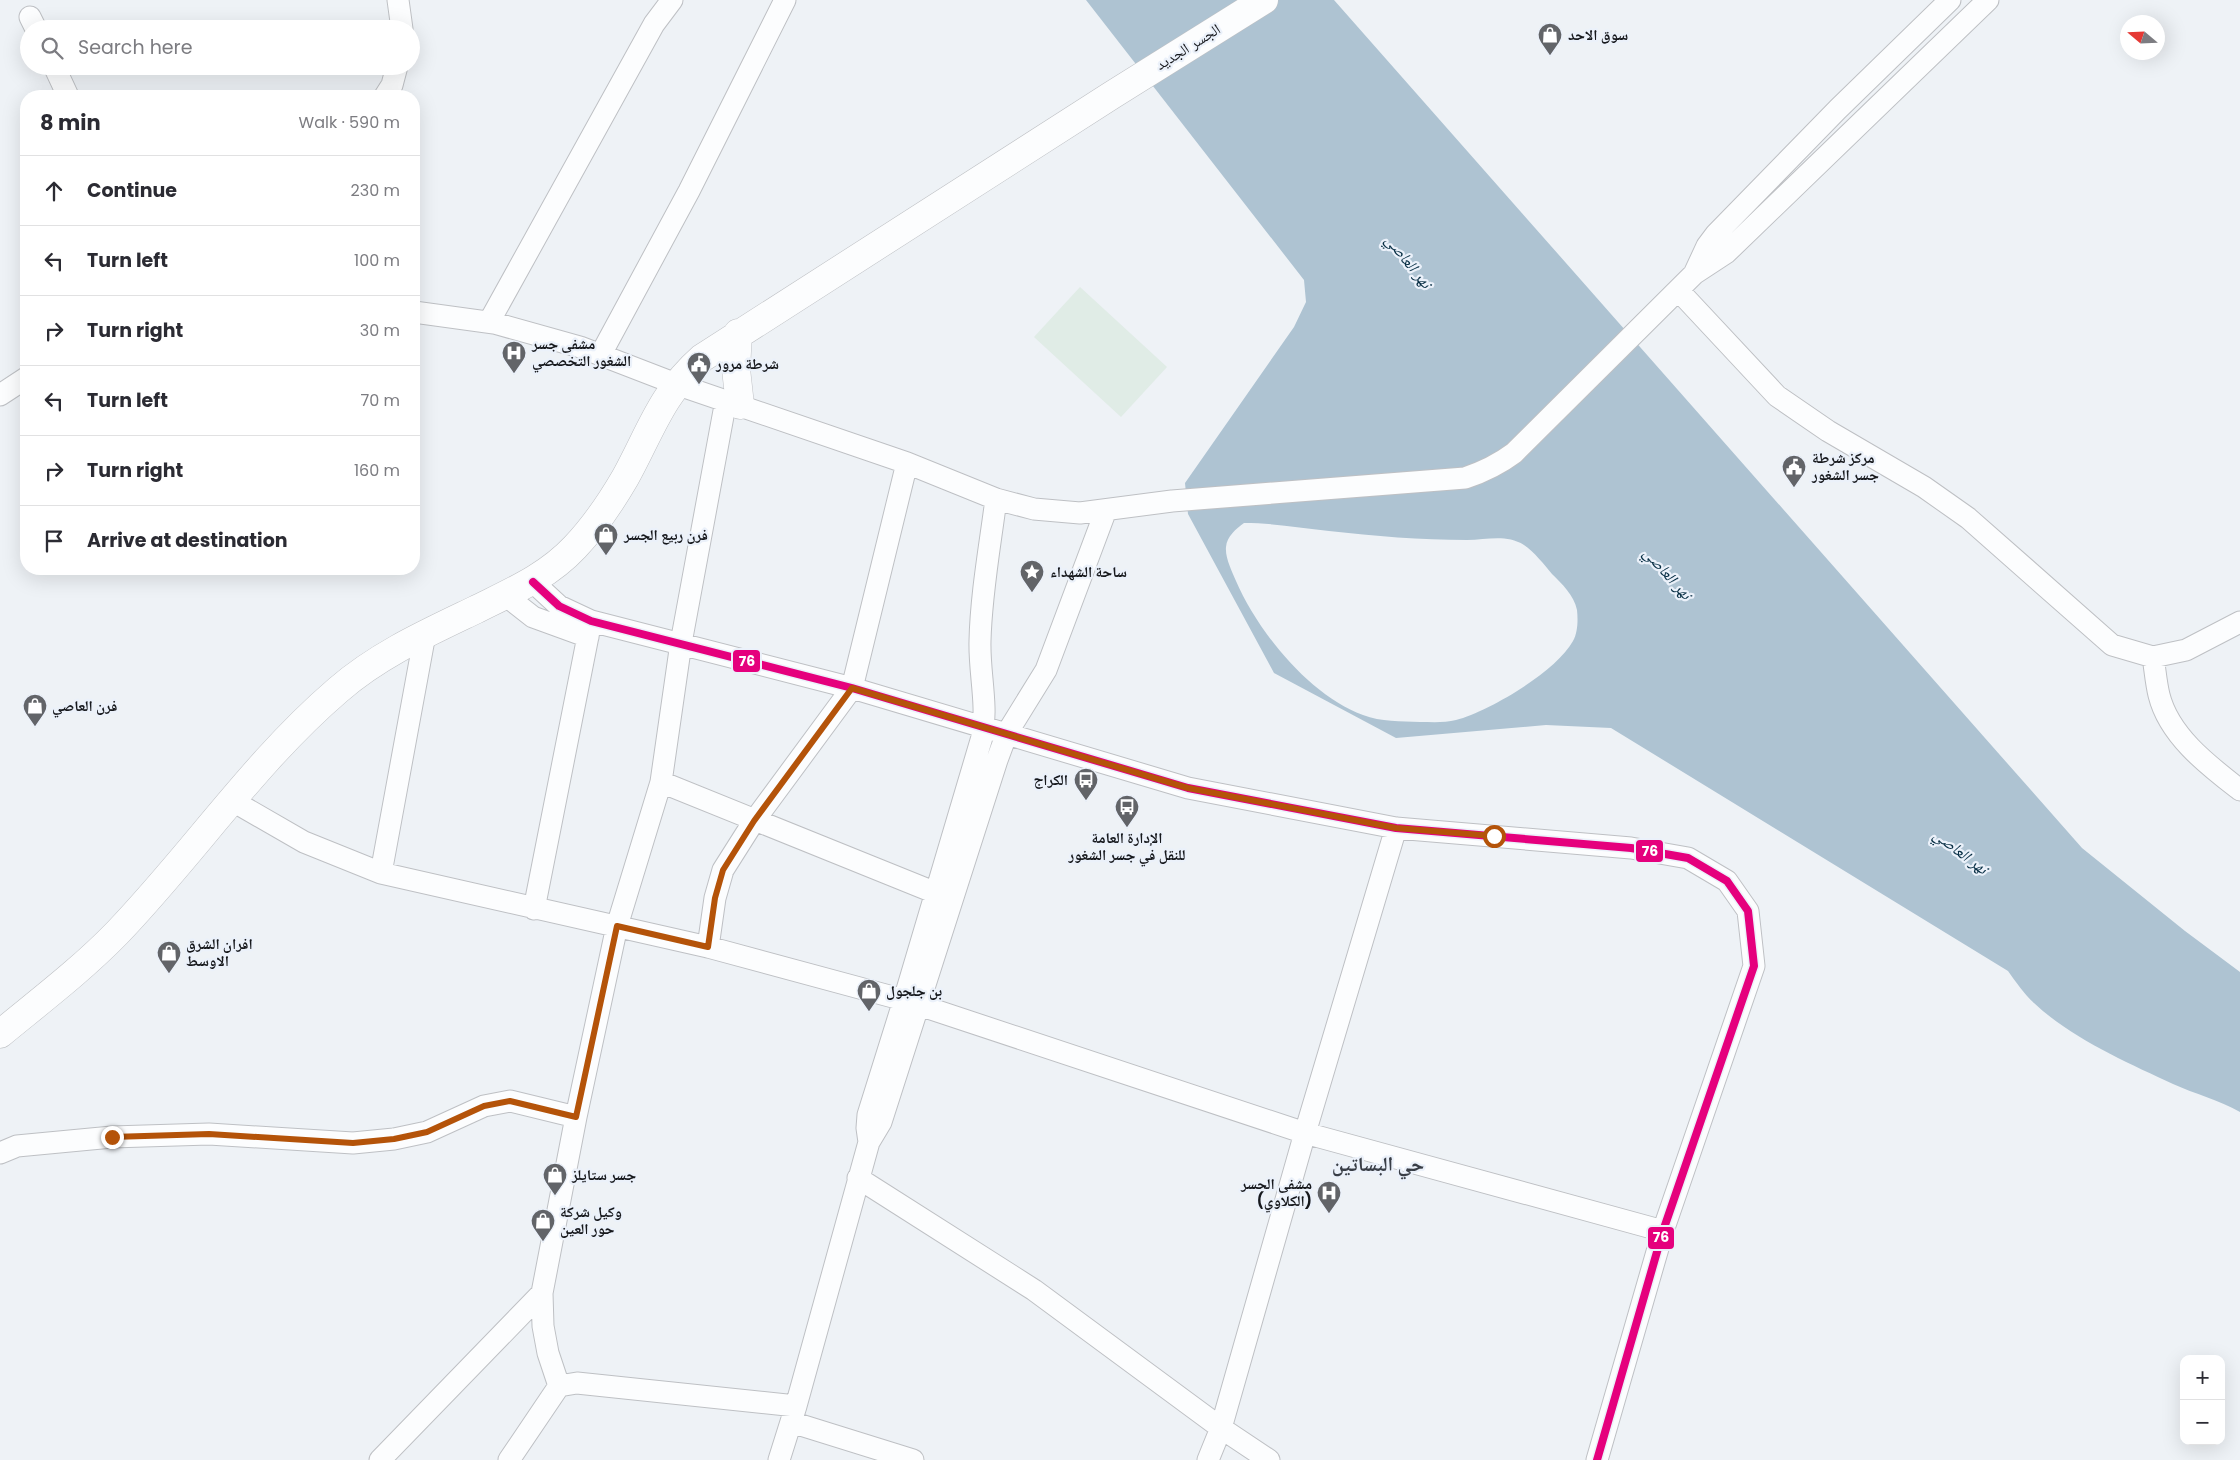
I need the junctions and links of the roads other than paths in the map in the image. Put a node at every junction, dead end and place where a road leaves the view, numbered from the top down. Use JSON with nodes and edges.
{"nodes":[{"id":1,"x":398,"y":0,"type":"edge"},
{"id":2,"x":672,"y":0,"type":"edge"},
{"id":3,"x":785,"y":0,"type":"edge"},
{"id":4,"x":1264,"y":0,"type":"edge"},
{"id":5,"x":1950,"y":0,"type":"edge"},
{"id":6,"x":1988,"y":0,"type":"edge"},
{"id":7,"x":401,"y":20,"type":"edge"},
{"id":8,"x":58,"y":75,"type":"edge"},
{"id":9,"x":395,"y":75,"type":"edge"},
{"id":10,"x":65,"y":90,"type":"edge"},
{"id":11,"x":389,"y":90,"type":"edge"},
{"id":12,"x":1694,"y":274,"type":"junction"},
{"id":13,"x":1678,"y":290,"type":"junction"},
{"id":14,"x":420,"y":302,"type":"edge"},
{"id":15,"x":420,"y":313,"type":"edge"},
{"id":16,"x":467,"y":320,"type":"junction"},
{"id":17,"x":489,"y":322,"type":"junction"},
{"id":18,"x":738,"y":333,"type":"junction"},
{"id":19,"x":601,"y":354,"type":"junction"},
{"id":20,"x":20,"y":382,"type":"edge"},
{"id":21,"x":676,"y":384,"type":"junction"},
{"id":22,"x":0,"y":395,"type":"edge"},
{"id":23,"x":733,"y":403,"type":"junction"},
{"id":24,"x":907,"y":463,"type":"junction"},
{"id":25,"x":996,"y":499,"type":"junction"},
{"id":26,"x":1106,"y":510,"type":"junction"},
{"id":27,"x":533,"y":582,"type":"junction"},
{"id":28,"x":505,"y":595,"type":"junction"},
{"id":29,"x":2240,"y":622,"type":"edge"},
{"id":30,"x":590,"y":629,"type":"junction"},
{"id":31,"x":424,"y":634,"type":"junction"},
{"id":32,"x":681,"y":643,"type":"junction"},
{"id":33,"x":2153,"y":657,"type":"junction"},
{"id":34,"x":852,"y":688,"type":"junction"},
{"id":35,"x":984,"y":727,"type":"junction"},
{"id":36,"x":1007,"y":733,"type":"junction"},
{"id":37,"x":661,"y":782,"type":"junction"},
{"id":38,"x":2240,"y":790,"type":"edge"},
{"id":39,"x":231,"y":800,"type":"junction"},
{"id":40,"x":754,"y":821,"type":"junction"},
{"id":41,"x":1396,"y":828,"type":"junction"},
{"id":42,"x":381,"y":873,"type":"junction"},
{"id":43,"x":936,"y":893,"type":"junction"},
{"id":44,"x":534,"y":909,"type":"junction"},
{"id":45,"x":617,"y":926,"type":"junction"},
{"id":46,"x":708,"y":947,"type":"junction"},
{"id":47,"x":912,"y":1003,"type":"junction"},
{"id":48,"x":0,"y":1034,"type":"edge"},
{"id":49,"x":576,"y":1117,"type":"junction"},
{"id":50,"x":1305,"y":1133,"type":"junction"},
{"id":51,"x":0,"y":1153,"type":"edge"},
{"id":52,"x":858,"y":1178,"type":"junction"},
{"id":53,"x":1664,"y":1231,"type":"junction"},
{"id":54,"x":542,"y":1293,"type":"junction"},
{"id":55,"x":559,"y":1386,"type":"junction"},
{"id":56,"x":794,"y":1414,"type":"junction"},
{"id":57,"x":1221,"y":1428,"type":"junction"},
{"id":58,"x":380,"y":1460,"type":"edge"},
{"id":59,"x":509,"y":1460,"type":"edge"},
{"id":60,"x":779,"y":1460,"type":"edge"},
{"id":61,"x":913,"y":1460,"type":"edge"},
{"id":62,"x":1208,"y":1460,"type":"edge"},
{"id":63,"x":1269,"y":1460,"type":"edge"},
{"id":64,"x":1597,"y":1460,"type":"edge"}],
"edges":[{"from":1,"to":7,"type":"street"},
{"from":2,"to":17,"type":"street"},
{"from":3,"to":19,"type":"street"},
{"from":4,"to":18,"type":"main road","name":"الجسر الجديد"},
{"from":5,"to":12,"type":"street"},
{"from":6,"to":12,"type":"street"},
{"from":8,"to":10,"type":"street"},
{"from":9,"to":11,"type":"street"},
{"from":12,"to":13,"type":"street"},
{"from":13,"to":26,"type":"street"},
{"from":13,"to":33,"type":"street"},
{"from":14,"to":16,"type":"street"},
{"from":15,"to":16,"type":"street"},
{"from":16,"to":17,"type":"street"},
{"from":17,"to":19,"type":"street"},
{"from":18,"to":21,"type":"main road","name":"الجسر الجديد"},
{"from":18,"to":23,"type":"main road"},
{"from":19,"to":21,"type":"street"},
{"from":20,"to":22,"type":"street"},
{"from":21,"to":23,"type":"street"},
{"from":21,"to":27,"type":"main road","name":"الجسر الجديد"},
{"from":23,"to":24,"type":"street"},
{"from":23,"to":32,"type":"street"},
{"from":24,"to":25,"type":"street"},
{"from":24,"to":34,"type":"street"},
{"from":25,"to":26,"type":"street"},
{"from":25,"to":35,"type":"street"},
{"from":26,"to":36,"type":"street"},
{"from":27,"to":28,"type":"main road","name":"الجسر الجديد"},
{"from":27,"to":30,"type":"street"},
{"from":28,"to":30,"type":"street"},
{"from":28,"to":31,"type":"main road","name":"الجسر الجديد"},
{"from":29,"to":33,"type":"street"},
{"from":30,"to":32,"type":"street"},
{"from":30,"to":44,"type":"street"},
{"from":31,"to":39,"type":"main road","name":"الجسر الجديد"},
{"from":31,"to":42,"type":"street"},
{"from":32,"to":34,"type":"street"},
{"from":32,"to":37,"type":"street"},
{"from":33,"to":38,"type":"street"},
{"from":34,"to":35,"type":"street"},
{"from":34,"to":40,"type":"street"},
{"from":35,"to":36,"type":"street"},
{"from":35,"to":43,"type":"street"},
{"from":36,"to":41,"type":"street"},
{"from":36,"to":47,"type":"street"},
{"from":37,"to":40,"type":"street"},
{"from":37,"to":45,"type":"street"},
{"from":39,"to":42,"type":"street"},
{"from":39,"to":48,"type":"main road","name":"الجسر الجديد"},
{"from":40,"to":43,"type":"street"},
{"from":40,"to":46,"type":"street"},
{"from":41,"to":50,"type":"street"},
{"from":41,"to":53,"type":"street"},
{"from":42,"to":44,"type":"street"},
{"from":43,"to":47,"type":"street"},
{"from":44,"to":45,"type":"street"},
{"from":45,"to":46,"type":"street"},
{"from":45,"to":49,"type":"street"},
{"from":46,"to":47,"type":"street"},
{"from":47,"to":50,"type":"street"},
{"from":47,"to":52,"type":"street"},
{"from":49,"to":51,"type":"street"},
{"from":49,"to":54,"type":"street"},
{"from":50,"to":53,"type":"street"},
{"from":50,"to":57,"type":"street"},
{"from":52,"to":56,"type":"street"},
{"from":52,"to":57,"type":"street"},
{"from":53,"to":64,"type":"street"},
{"from":54,"to":55,"type":"street"},
{"from":54,"to":58,"type":"street"},
{"from":55,"to":56,"type":"street"},
{"from":55,"to":59,"type":"street"},
{"from":56,"to":60,"type":"street"},
{"from":56,"to":61,"type":"street"},
{"from":57,"to":62,"type":"street"},
{"from":57,"to":63,"type":"street"}]}
